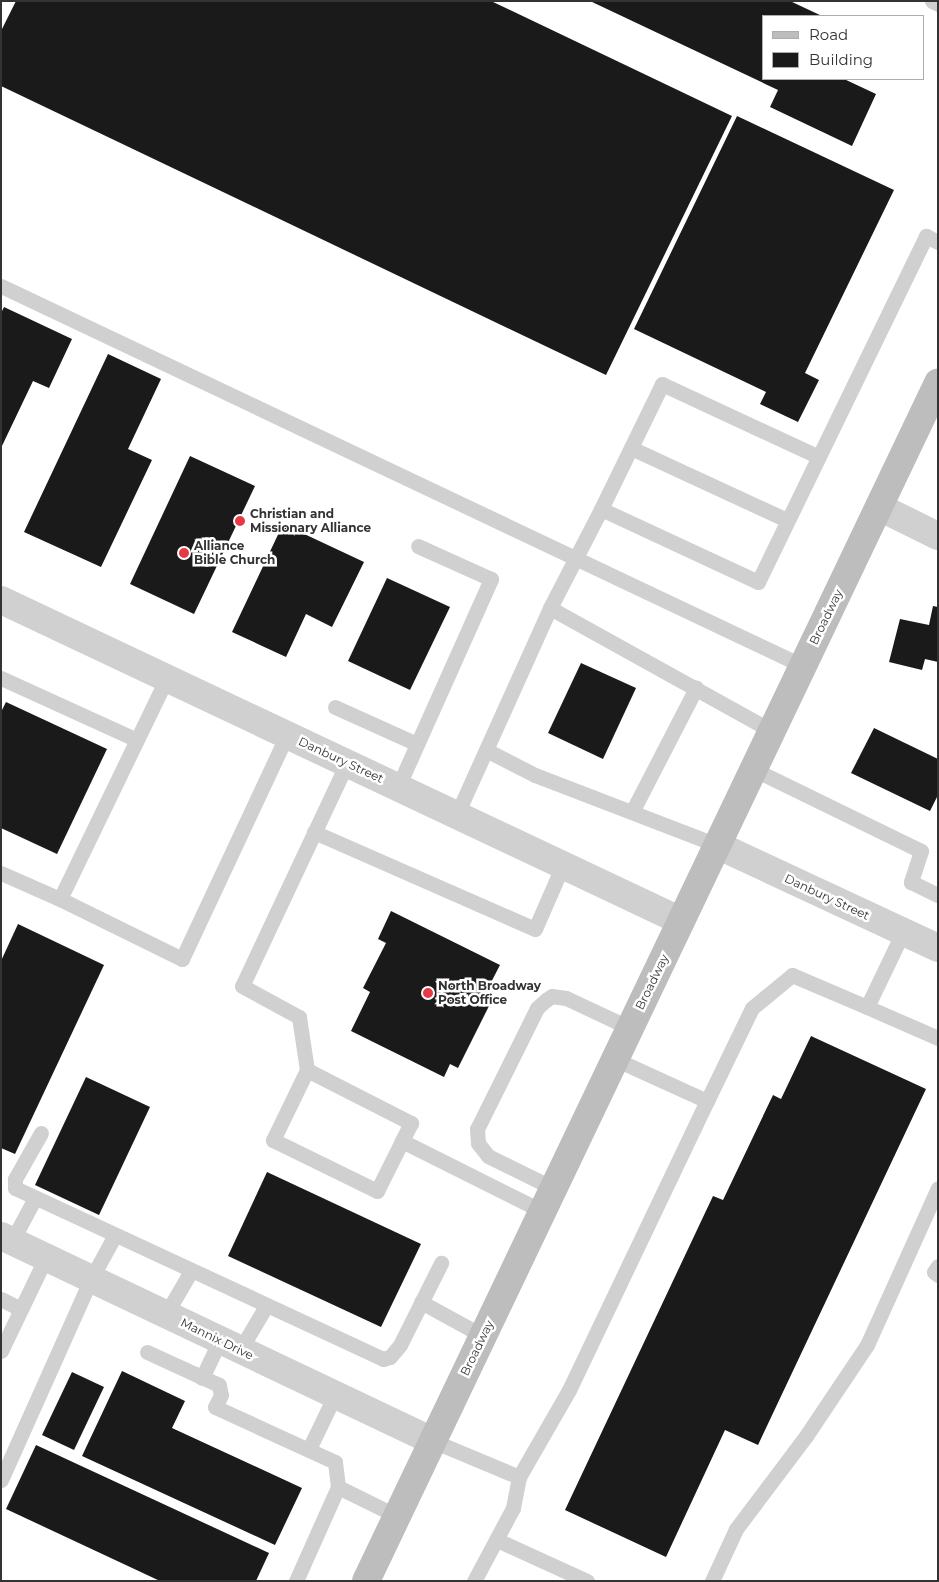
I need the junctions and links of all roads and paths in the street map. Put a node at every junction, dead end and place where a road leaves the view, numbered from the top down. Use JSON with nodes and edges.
{"nodes":[{"id":1,"x":932,"y":1,"type":"edge"},
{"id":2,"x":938,"y":4,"type":"edge"},
{"id":3,"x":938,"y":242,"type":"edge"},
{"id":4,"x":1,"y":286,"type":"edge"},
{"id":5,"x":938,"y":383,"type":"edge"},
{"id":6,"x":631,"y":448,"type":"junction"},
{"id":7,"x":817,"y":456,"type":"junction"},
{"id":8,"x":879,"y":507,"type":"junction"},
{"id":9,"x":601,"y":509,"type":"junction"},
{"id":10,"x":787,"y":520,"type":"junction"},
{"id":11,"x":938,"y":536,"type":"edge"},
{"id":12,"x":418,"y":546,"type":"dead end"},
{"id":13,"x":576,"y":559,"type":"junction"},
{"id":14,"x":1,"y":600,"type":"edge"},
{"id":15,"x":550,"y":608,"type":"junction"},
{"id":16,"x":803,"y":666,"type":"junction"},
{"id":17,"x":1,"y":678,"type":"edge"},
{"id":18,"x":167,"y":678,"type":"junction"},
{"id":19,"x":696,"y":688,"type":"junction"},
{"id":20,"x":335,"y":707,"type":"dead end"},
{"id":21,"x":772,"y":731,"type":"junction"},
{"id":22,"x":287,"y":734,"type":"junction"},
{"id":23,"x":137,"y":740,"type":"junction"},
{"id":24,"x":417,"y":744,"type":"junction"},
{"id":25,"x":488,"y":751,"type":"junction"},
{"id":26,"x":347,"y":763,"type":"junction"},
{"id":27,"x":754,"y":768,"type":"junction"},
{"id":28,"x":398,"y":787,"type":"junction"},
{"id":29,"x":632,"y":812,"type":"junction"},
{"id":30,"x":457,"y":814,"type":"junction"},
{"id":31,"x":314,"y":832,"type":"junction"},
{"id":32,"x":717,"y":845,"type":"junction"},
{"id":33,"x":564,"y":865,"type":"junction"},
{"id":34,"x":1,"y":873,"type":"edge"},
{"id":35,"x":938,"y":895,"type":"edge"},
{"id":36,"x":60,"y":899,"type":"junction"},
{"id":37,"x":681,"y":920,"type":"junction"},
{"id":38,"x":903,"y":932,"type":"junction"},
{"id":39,"x":938,"y":948,"type":"edge"},
{"id":40,"x":867,"y":1007,"type":"junction"},
{"id":41,"x":630,"y":1028,"type":"junction"},
{"id":42,"x":938,"y":1038,"type":"edge"},
{"id":43,"x":615,"y":1059,"type":"junction"},
{"id":44,"x":307,"y":1070,"type":"junction"},
{"id":45,"x":707,"y":1101,"type":"junction"},
{"id":46,"x":41,"y":1132,"type":"dead end"},
{"id":47,"x":402,"y":1141,"type":"junction"},
{"id":48,"x":938,"y":1188,"type":"edge"},
{"id":49,"x":35,"y":1198,"type":"junction"},
{"id":50,"x":548,"y":1200,"type":"junction"},
{"id":51,"x":115,"y":1235,"type":"junction"},
{"id":52,"x":6,"y":1239,"type":"edge"},
{"id":53,"x":46,"y":1257,"type":"junction"},
{"id":54,"x":440,"y":1262,"type":"dead end"},
{"id":55,"x":938,"y":1266,"type":"edge"},
{"id":56,"x":191,"y":1271,"type":"junction"},
{"id":57,"x":938,"y":1275,"type":"edge"},
{"id":58,"x":91,"y":1279,"type":"junction"},
{"id":59,"x":1,"y":1299,"type":"edge"},
{"id":60,"x":421,"y":1302,"type":"junction"},
{"id":61,"x":266,"y":1306,"type":"junction"},
{"id":62,"x":21,"y":1308,"type":"junction"},
{"id":63,"x":166,"y":1314,"type":"junction"},
{"id":64,"x":483,"y":1336,"type":"junction"},
{"id":65,"x":230,"y":1345,"type":"junction"},
{"id":66,"x":1,"y":1351,"type":"edge"},
{"id":67,"x":147,"y":1352,"type":"dead end"},
{"id":68,"x":202,"y":1378,"type":"junction"},
{"id":69,"x":335,"y":1395,"type":"junction"},
{"id":70,"x":432,"y":1441,"type":"junction"},
{"id":71,"x":309,"y":1449,"type":"junction"},
{"id":72,"x":519,"y":1477,"type":"junction"},
{"id":73,"x":1,"y":1480,"type":"edge"},
{"id":74,"x":338,"y":1486,"type":"junction"},
{"id":75,"x":397,"y":1516,"type":"junction"},
{"id":76,"x":497,"y":1540,"type":"junction"},
{"id":77,"x":296,"y":1581,"type":"edge"},
{"id":78,"x":366,"y":1581,"type":"edge"},
{"id":79,"x":474,"y":1581,"type":"edge"},
{"id":80,"x":587,"y":1581,"type":"edge"},
{"id":81,"x":712,"y":1581,"type":"edge"}],
"edges":[{"from":1,"to":2,"type":"lane"},
{"from":3,"to":7,"type":"lane"},
{"from":4,"to":13,"type":"lane"},
{"from":5,"to":8,"type":"main road","name":"Broadway"},
{"from":6,"to":7,"type":"lane"},
{"from":6,"to":9,"type":"lane"},
{"from":6,"to":10,"type":"lane"},
{"from":7,"to":10,"type":"lane"},
{"from":8,"to":11,"type":"street"},
{"from":8,"to":16,"type":"main road","name":"Broadway"},
{"from":9,"to":10,"type":"lane"},
{"from":9,"to":13,"type":"lane"},
{"from":12,"to":24,"type":"lane"},
{"from":13,"to":15,"type":"lane"},
{"from":13,"to":16,"type":"lane"},
{"from":14,"to":18,"type":"street","name":"Danbury Street"},
{"from":15,"to":19,"type":"lane"},
{"from":15,"to":25,"type":"lane"},
{"from":16,"to":21,"type":"main road","name":"Broadway"},
{"from":17,"to":23,"type":"lane"},
{"from":18,"to":22,"type":"street","name":"Danbury Street"},
{"from":18,"to":23,"type":"lane"},
{"from":19,"to":21,"type":"lane"},
{"from":19,"to":29,"type":"lane"},
{"from":20,"to":24,"type":"lane"},
{"from":21,"to":27,"type":"main road","name":"Broadway"},
{"from":22,"to":26,"type":"street","name":"Danbury Street"},
{"from":22,"to":36,"type":"lane"},
{"from":23,"to":36,"type":"lane"},
{"from":24,"to":28,"type":"lane"},
{"from":25,"to":29,"type":"lane"},
{"from":25,"to":30,"type":"lane"},
{"from":26,"to":28,"type":"street","name":"Danbury Street"},
{"from":26,"to":31,"type":"lane"},
{"from":27,"to":32,"type":"main road","name":"Broadway"},
{"from":27,"to":35,"type":"lane"},
{"from":28,"to":30,"type":"street","name":"Danbury Street"},
{"from":29,"to":32,"type":"lane"},
{"from":30,"to":33,"type":"street","name":"Danbury Street"},
{"from":31,"to":33,"type":"lane"},
{"from":31,"to":44,"type":"lane"},
{"from":32,"to":37,"type":"main road","name":"Broadway"},
{"from":32,"to":38,"type":"street","name":"Danbury Street"},
{"from":33,"to":37,"type":"street","name":"Danbury Street"},
{"from":34,"to":36,"type":"lane"},
{"from":37,"to":41,"type":"main road","name":"Broadway"},
{"from":38,"to":39,"type":"street","name":"Danbury Street"},
{"from":38,"to":40,"type":"lane"},
{"from":40,"to":42,"type":"lane"},
{"from":40,"to":45,"type":"lane"},
{"from":41,"to":43,"type":"main road","name":"Broadway"},
{"from":41,"to":50,"type":"lane"},
{"from":43,"to":45,"type":"lane"},
{"from":43,"to":50,"type":"main road","name":"Broadway"},
{"from":44,"to":47,"type":"lane"},
{"from":44,"to":47,"type":"lane"},
{"from":45,"to":72,"type":"lane"},
{"from":46,"to":49,"type":"lane"},
{"from":47,"to":50,"type":"lane"},
{"from":48,"to":81,"type":"lane"},
{"from":49,"to":51,"type":"lane"},
{"from":49,"to":52,"type":"lane"},
{"from":50,"to":64,"type":"main road","name":"Broadway"},
{"from":51,"to":56,"type":"lane"},
{"from":51,"to":58,"type":"lane"},
{"from":52,"to":53,"type":"street","name":"Mannix Drive"},
{"from":53,"to":58,"type":"street","name":"Mannix Drive"},
{"from":53,"to":62,"type":"lane"},
{"from":54,"to":60,"type":"lane"},
{"from":55,"to":57,"type":"lane"},
{"from":56,"to":61,"type":"lane"},
{"from":56,"to":63,"type":"lane"},
{"from":58,"to":63,"type":"street","name":"Mannix Drive"},
{"from":58,"to":73,"type":"lane"},
{"from":59,"to":62,"type":"lane"},
{"from":60,"to":61,"type":"lane"},
{"from":60,"to":64,"type":"lane"},
{"from":61,"to":65,"type":"lane"},
{"from":62,"to":66,"type":"lane"},
{"from":63,"to":65,"type":"street","name":"Mannix Drive"},
{"from":64,"to":70,"type":"main road","name":"Broadway"},
{"from":65,"to":68,"type":"lane"},
{"from":65,"to":69,"type":"street","name":"Mannix Drive"},
{"from":67,"to":68,"type":"lane"},
{"from":68,"to":71,"type":"lane"},
{"from":69,"to":70,"type":"street","name":"Mannix Drive"},
{"from":69,"to":71,"type":"lane"},
{"from":70,"to":72,"type":"lane"},
{"from":70,"to":75,"type":"main road","name":"Broadway"},
{"from":71,"to":74,"type":"lane"},
{"from":72,"to":76,"type":"lane"},
{"from":74,"to":75,"type":"lane"},
{"from":74,"to":77,"type":"lane"},
{"from":75,"to":78,"type":"main road","name":"Broadway"},
{"from":76,"to":79,"type":"lane"},
{"from":76,"to":80,"type":"lane"}]}
